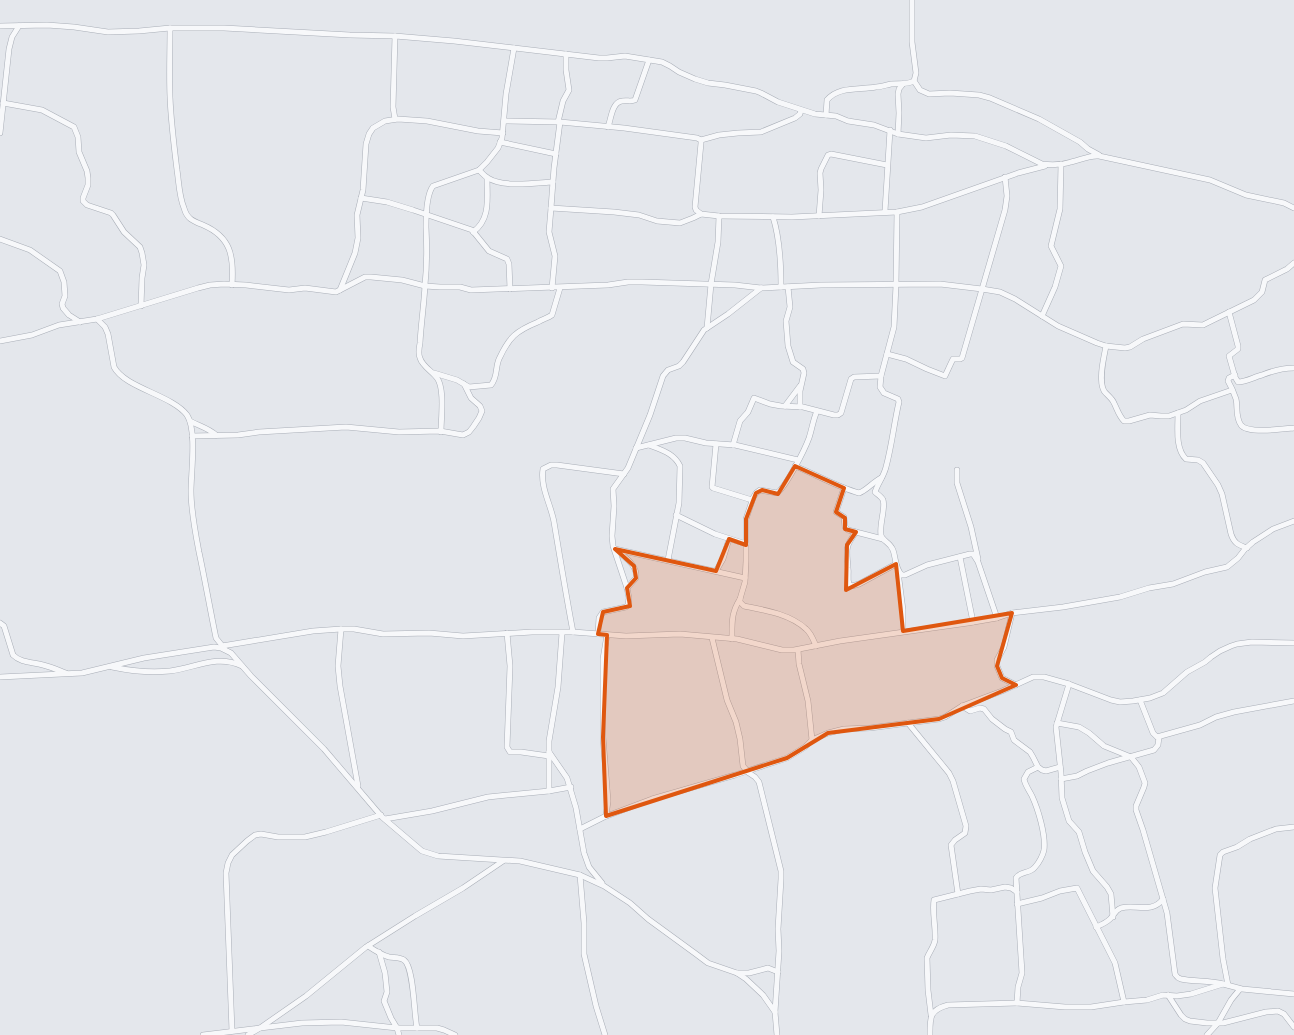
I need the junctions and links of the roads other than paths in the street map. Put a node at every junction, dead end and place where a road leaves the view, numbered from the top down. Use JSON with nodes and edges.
{"nodes":[{"id":1,"x":912,"y":0,"type":"edge"},
{"id":2,"x":0,"y":26,"type":"edge"},
{"id":3,"x":19,"y":26,"type":"junction"},
{"id":4,"x":170,"y":28,"type":"junction"},
{"id":5,"x":395,"y":36,"type":"junction"},
{"id":6,"x":514,"y":48,"type":"junction"},
{"id":7,"x":566,"y":54,"type":"junction"},
{"id":8,"x":649,"y":60,"type":"junction"},
{"id":9,"x":914,"y":81,"type":"junction"},
{"id":10,"x":903,"y":84,"type":"junction"},
{"id":11,"x":3,"y":104,"type":"junction"},
{"id":12,"x":801,"y":110,"type":"junction"},
{"id":13,"x":826,"y":115,"type":"junction"},
{"id":14,"x":395,"y":119,"type":"junction"},
{"id":15,"x":504,"y":121,"type":"junction"},
{"id":16,"x":1,"y":122,"type":"edge"},
{"id":17,"x":559,"y":122,"type":"junction"},
{"id":18,"x":608,"y":126,"type":"junction"},
{"id":19,"x":890,"y":130,"type":"junction"},
{"id":20,"x":0,"y":132,"type":"edge"},
{"id":21,"x":503,"y":133,"type":"junction"},
{"id":22,"x":898,"y":134,"type":"junction"},
{"id":23,"x":701,"y":140,"type":"junction"},
{"id":24,"x":500,"y":142,"type":"junction"},
{"id":25,"x":556,"y":154,"type":"junction"},
{"id":26,"x":1099,"y":156,"type":"junction"},
{"id":27,"x":1061,"y":164,"type":"junction"},
{"id":28,"x":887,"y":165,"type":"junction"},
{"id":29,"x":1048,"y":165,"type":"junction"},
{"id":30,"x":479,"y":170,"type":"junction"},
{"id":31,"x":1006,"y":177,"type":"junction"},
{"id":32,"x":488,"y":178,"type":"junction"},
{"id":33,"x":553,"y":182,"type":"junction"},
{"id":34,"x":361,"y":198,"type":"junction"},
{"id":35,"x":551,"y":208,"type":"junction"},
{"id":36,"x":1294,"y":208,"type":"edge"},
{"id":37,"x":885,"y":211,"type":"junction"},
{"id":38,"x":896,"y":212,"type":"junction"},
{"id":39,"x":426,"y":214,"type":"junction"},
{"id":40,"x":700,"y":214,"type":"junction"},
{"id":41,"x":719,"y":216,"type":"junction"},
{"id":42,"x":773,"y":216,"type":"junction"},
{"id":43,"x":820,"y":216,"type":"junction"},
{"id":44,"x":473,"y":232,"type":"junction"},
{"id":45,"x":0,"y":239,"type":"edge"},
{"id":46,"x":1294,"y":263,"type":"edge"},
{"id":47,"x":232,"y":284,"type":"junction"},
{"id":48,"x":711,"y":284,"type":"junction"},
{"id":49,"x":896,"y":285,"type":"junction"},
{"id":50,"x":425,"y":286,"type":"junction"},
{"id":51,"x":788,"y":286,"type":"junction"},
{"id":52,"x":781,"y":287,"type":"junction"},
{"id":53,"x":552,"y":288,"type":"junction"},
{"id":54,"x":560,"y":288,"type":"junction"},
{"id":55,"x":761,"y":288,"type":"junction"},
{"id":56,"x":510,"y":289,"type":"junction"},
{"id":57,"x":982,"y":289,"type":"junction"},
{"id":58,"x":340,"y":291,"type":"junction"},
{"id":59,"x":141,"y":306,"type":"junction"},
{"id":60,"x":1228,"y":312,"type":"junction"},
{"id":61,"x":1042,"y":316,"type":"junction"},
{"id":62,"x":96,"y":319,"type":"junction"},
{"id":63,"x":80,"y":322,"type":"junction"},
{"id":64,"x":707,"y":328,"type":"junction"},
{"id":65,"x":0,"y":341,"type":"edge"},
{"id":66,"x":1106,"y":346,"type":"junction"},
{"id":67,"x":887,"y":354,"type":"junction"},
{"id":68,"x":1294,"y":368,"type":"edge"},
{"id":69,"x":433,"y":373,"type":"junction"},
{"id":70,"x":1235,"y":375,"type":"junction"},
{"id":71,"x":881,"y":376,"type":"junction"},
{"id":72,"x":464,"y":384,"type":"junction"},
{"id":73,"x":802,"y":384,"type":"junction"},
{"id":74,"x":1232,"y":390,"type":"junction"},
{"id":75,"x":784,"y":406,"type":"junction"},
{"id":76,"x":800,"y":407,"type":"junction"},
{"id":77,"x":817,"y":411,"type":"junction"},
{"id":78,"x":1178,"y":413,"type":"junction"},
{"id":79,"x":190,"y":421,"type":"junction"},
{"id":80,"x":1294,"y":428,"type":"edge"},
{"id":81,"x":442,"y":432,"type":"junction"},
{"id":82,"x":217,"y":435,"type":"junction"},
{"id":83,"x":192,"y":436,"type":"junction"},
{"id":84,"x":716,"y":444,"type":"junction"},
{"id":85,"x":649,"y":445,"type":"junction"},
{"id":86,"x":733,"y":445,"type":"junction"},
{"id":87,"x":636,"y":448,"type":"junction"},
{"id":88,"x":798,"y":460,"type":"junction"},
{"id":89,"x":795,"y":466,"type":"junction"},
{"id":90,"x":957,"y":470,"type":"dead end"},
{"id":91,"x":624,"y":474,"type":"junction"},
{"id":92,"x":881,"y":477,"type":"junction"},
{"id":93,"x":844,"y":488,"type":"junction"},
{"id":94,"x":752,"y":500,"type":"junction"},
{"id":95,"x":676,"y":515,"type":"junction"},
{"id":96,"x":1294,"y":520,"type":"edge"},
{"id":97,"x":856,"y":532,"type":"junction"},
{"id":98,"x":729,"y":539,"type":"junction"},
{"id":99,"x":883,"y":539,"type":"junction"},
{"id":100,"x":746,"y":544,"type":"junction"},
{"id":101,"x":614,"y":547,"type":"junction"},
{"id":102,"x":1246,"y":548,"type":"junction"},
{"id":103,"x":960,"y":556,"type":"junction"},
{"id":104,"x":668,"y":560,"type":"junction"},
{"id":105,"x":978,"y":562,"type":"junction"},
{"id":106,"x":896,"y":564,"type":"junction"},
{"id":107,"x":716,"y":571,"type":"junction"},
{"id":108,"x":898,"y":571,"type":"junction"},
{"id":109,"x":745,"y":578,"type":"junction"},
{"id":110,"x":627,"y":588,"type":"junction"},
{"id":111,"x":740,"y":599,"type":"junction"},
{"id":112,"x":1012,"y":613,"type":"junction"},
{"id":113,"x":997,"y":618,"type":"junction"},
{"id":114,"x":973,"y":622,"type":"junction"},
{"id":115,"x":0,"y":623,"type":"edge"},
{"id":116,"x":341,"y":629,"type":"junction"},
{"id":117,"x":573,"y":632,"type":"junction"},
{"id":118,"x":903,"y":632,"type":"junction"},
{"id":119,"x":507,"y":633,"type":"junction"},
{"id":120,"x":562,"y":633,"type":"junction"},
{"id":121,"x":598,"y":634,"type":"junction"},
{"id":122,"x":607,"y":635,"type":"junction"},
{"id":123,"x":712,"y":638,"type":"junction"},
{"id":124,"x":732,"y":639,"type":"junction"},
{"id":125,"x":1294,"y":643,"type":"edge"},
{"id":126,"x":222,"y":646,"type":"junction"},
{"id":127,"x":816,"y":646,"type":"junction"},
{"id":128,"x":798,"y":650,"type":"junction"},
{"id":129,"x":231,"y":652,"type":"junction"},
{"id":130,"x":108,"y":666,"type":"junction"},
{"id":131,"x":244,"y":668,"type":"junction"},
{"id":132,"x":69,"y":674,"type":"junction"},
{"id":133,"x":0,"y":677,"type":"edge"},
{"id":134,"x":1069,"y":684,"type":"junction"},
{"id":135,"x":1016,"y":685,"type":"junction"},
{"id":136,"x":1140,"y":700,"type":"junction"},
{"id":137,"x":1294,"y":701,"type":"edge"},
{"id":138,"x":962,"y":706,"type":"junction"},
{"id":139,"x":908,"y":723,"type":"junction"},
{"id":140,"x":1057,"y":723,"type":"junction"},
{"id":141,"x":1159,"y":737,"type":"junction"},
{"id":142,"x":812,"y":740,"type":"junction"},
{"id":143,"x":549,"y":754,"type":"junction"},
{"id":144,"x":1131,"y":757,"type":"junction"},
{"id":145,"x":1038,"y":767,"type":"junction"},
{"id":146,"x":1060,"y":767,"type":"junction"},
{"id":147,"x":747,"y":771,"type":"junction"},
{"id":148,"x":1061,"y":779,"type":"junction"},
{"id":149,"x":571,"y":787,"type":"junction"},
{"id":150,"x":359,"y":789,"type":"junction"},
{"id":151,"x":549,"y":790,"type":"junction"},
{"id":152,"x":606,"y":816,"type":"junction"},
{"id":153,"x":383,"y":817,"type":"junction"},
{"id":154,"x":1294,"y":827,"type":"edge"},
{"id":155,"x":580,"y":829,"type":"junction"},
{"id":156,"x":504,"y":860,"type":"junction"},
{"id":157,"x":580,"y":875,"type":"junction"},
{"id":158,"x":604,"y":886,"type":"junction"},
{"id":159,"x":1016,"y":892,"type":"junction"},
{"id":160,"x":958,"y":894,"type":"junction"},
{"id":161,"x":1163,"y":899,"type":"junction"},
{"id":162,"x":1017,"y":904,"type":"junction"},
{"id":163,"x":1113,"y":917,"type":"junction"},
{"id":164,"x":1096,"y":927,"type":"junction"},
{"id":165,"x":368,"y":946,"type":"junction"},
{"id":166,"x":379,"y":952,"type":"junction"},
{"id":167,"x":778,"y":972,"type":"junction"},
{"id":168,"x":737,"y":973,"type":"junction"},
{"id":169,"x":1226,"y":985,"type":"junction"},
{"id":170,"x":1240,"y":989,"type":"junction"},
{"id":171,"x":1294,"y":994,"type":"edge"},
{"id":172,"x":1168,"y":995,"type":"junction"},
{"id":173,"x":1124,"y":1002,"type":"junction"},
{"id":174,"x":1017,"y":1003,"type":"junction"},
{"id":175,"x":775,"y":1012,"type":"junction"},
{"id":176,"x":931,"y":1016,"type":"junction"},
{"id":177,"x":1218,"y":1023,"type":"junction"},
{"id":178,"x":1294,"y":1027,"type":"edge"},
{"id":179,"x":260,"y":1028,"type":"junction"},
{"id":180,"x":397,"y":1028,"type":"junction"},
{"id":181,"x":417,"y":1028,"type":"junction"},
{"id":182,"x":232,"y":1031,"type":"junction"},
{"id":183,"x":203,"y":1035,"type":"edge"},
{"id":184,"x":248,"y":1035,"type":"edge"},
{"id":185,"x":399,"y":1035,"type":"edge"},
{"id":186,"x":455,"y":1035,"type":"edge"},
{"id":187,"x":604,"y":1035,"type":"edge"},
{"id":188,"x":777,"y":1035,"type":"edge"},
{"id":189,"x":930,"y":1035,"type":"edge"},
{"id":190,"x":1207,"y":1035,"type":"edge"}],
"edges":[{"from":1,"to":9,"type":"street"},
{"from":2,"to":3,"type":"street"},
{"from":3,"to":4,"type":"street"},
{"from":3,"to":11,"type":"street"},
{"from":4,"to":5,"type":"street"},
{"from":4,"to":47,"type":"street"},
{"from":5,"to":6,"type":"street"},
{"from":5,"to":14,"type":"street"},
{"from":6,"to":7,"type":"street"},
{"from":6,"to":15,"type":"street"},
{"from":7,"to":8,"type":"street"},
{"from":7,"to":17,"type":"street"},
{"from":8,"to":12,"type":"street"},
{"from":8,"to":18,"type":"street"},
{"from":9,"to":10,"type":"street"},
{"from":9,"to":26,"type":"street"},
{"from":10,"to":13,"type":"street"},
{"from":10,"to":22,"type":"street"},
{"from":11,"to":16,"type":"street"},
{"from":11,"to":59,"type":"street"},
{"from":12,"to":13,"type":"street"},
{"from":12,"to":23,"type":"street"},
{"from":13,"to":19,"type":"street"},
{"from":14,"to":21,"type":"street"},
{"from":14,"to":34,"type":"street"},
{"from":15,"to":17,"type":"street"},
{"from":15,"to":21,"type":"street"},
{"from":16,"to":20,"type":"street"},
{"from":17,"to":18,"type":"street"},
{"from":17,"to":25,"type":"street"},
{"from":18,"to":23,"type":"street"},
{"from":19,"to":22,"type":"street"},
{"from":19,"to":28,"type":"street"},
{"from":21,"to":24,"type":"street"},
{"from":22,"to":29,"type":"street"},
{"from":23,"to":40,"type":"street"},
{"from":24,"to":25,"type":"street"},
{"from":24,"to":30,"type":"street"},
{"from":25,"to":33,"type":"street"},
{"from":26,"to":27,"type":"street"},
{"from":26,"to":36,"type":"street"},
{"from":27,"to":29,"type":"street"},
{"from":27,"to":61,"type":"street"},
{"from":28,"to":37,"type":"street"},
{"from":28,"to":43,"type":"street"},
{"from":29,"to":31,"type":"street"},
{"from":30,"to":32,"type":"street"},
{"from":30,"to":39,"type":"street"},
{"from":31,"to":38,"type":"street"},
{"from":31,"to":57,"type":"street"},
{"from":32,"to":33,"type":"street"},
{"from":32,"to":44,"type":"street"},
{"from":33,"to":35,"type":"street"},
{"from":34,"to":39,"type":"street"},
{"from":34,"to":58,"type":"street"},
{"from":35,"to":40,"type":"street"},
{"from":35,"to":53,"type":"street"},
{"from":37,"to":38,"type":"street"},
{"from":37,"to":43,"type":"street"},
{"from":38,"to":49,"type":"street"},
{"from":39,"to":44,"type":"street"},
{"from":39,"to":50,"type":"street"},
{"from":40,"to":41,"type":"street"},
{"from":41,"to":42,"type":"street"},
{"from":41,"to":48,"type":"street"},
{"from":42,"to":43,"type":"street"},
{"from":42,"to":52,"type":"street"},
{"from":44,"to":56,"type":"street"},
{"from":45,"to":63,"type":"street"},
{"from":46,"to":60,"type":"street"},
{"from":47,"to":58,"type":"street"},
{"from":47,"to":59,"type":"street"},
{"from":48,"to":54,"type":"street"},
{"from":48,"to":55,"type":"street"},
{"from":48,"to":64,"type":"street"},
{"from":49,"to":51,"type":"street"},
{"from":49,"to":57,"type":"street"},
{"from":49,"to":67,"type":"street"},
{"from":50,"to":56,"type":"street"},
{"from":50,"to":58,"type":"street"},
{"from":50,"to":69,"type":"street"},
{"from":51,"to":52,"type":"street"},
{"from":51,"to":73,"type":"street"},
{"from":52,"to":55,"type":"street"},
{"from":53,"to":54,"type":"street"},
{"from":53,"to":56,"type":"street"},
{"from":54,"to":72,"type":"street"},
{"from":55,"to":64,"type":"street"},
{"from":57,"to":61,"type":"street"},
{"from":57,"to":67,"type":"street"},
{"from":59,"to":62,"type":"street"},
{"from":60,"to":66,"type":"street"},
{"from":60,"to":70,"type":"street"},
{"from":61,"to":66,"type":"street"},
{"from":62,"to":63,"type":"street"},
{"from":62,"to":79,"type":"street"},
{"from":63,"to":65,"type":"street"},
{"from":64,"to":87,"type":"street"},
{"from":66,"to":78,"type":"street"},
{"from":67,"to":71,"type":"street"},
{"from":68,"to":70,"type":"street"},
{"from":69,"to":72,"type":"street"},
{"from":69,"to":81,"type":"street"},
{"from":70,"to":74,"type":"street"},
{"from":71,"to":77,"type":"street"},
{"from":71,"to":92,"type":"street"},
{"from":72,"to":81,"type":"street"},
{"from":73,"to":75,"type":"street"},
{"from":73,"to":76,"type":"street"},
{"from":74,"to":78,"type":"street"},
{"from":74,"to":80,"type":"street"},
{"from":75,"to":76,"type":"street"},
{"from":75,"to":86,"type":"street"},
{"from":76,"to":77,"type":"street"},
{"from":77,"to":88,"type":"street"},
{"from":78,"to":102,"type":"street"},
{"from":79,"to":82,"type":"street"},
{"from":79,"to":83,"type":"street"},
{"from":81,"to":82,"type":"street"},
{"from":82,"to":83,"type":"street"},
{"from":83,"to":126,"type":"street"},
{"from":84,"to":85,"type":"street"},
{"from":84,"to":86,"type":"street"},
{"from":84,"to":94,"type":"street"},
{"from":85,"to":87,"type":"street"},
{"from":85,"to":95,"type":"street"},
{"from":86,"to":88,"type":"street"},
{"from":87,"to":91,"type":"street"},
{"from":88,"to":89,"type":"street"},
{"from":89,"to":93,"type":"street"},
{"from":89,"to":94,"type":"street"},
{"from":90,"to":105,"type":"street"},
{"from":91,"to":101,"type":"street"},
{"from":91,"to":117,"type":"street"},
{"from":92,"to":93,"type":"street"},
{"from":92,"to":99,"type":"street"},
{"from":93,"to":97,"type":"street"},
{"from":94,"to":100,"type":"street"},
{"from":95,"to":98,"type":"street"},
{"from":95,"to":104,"type":"street"},
{"from":96,"to":102,"type":"street"},
{"from":97,"to":99,"type":"street"},
{"from":97,"to":106,"type":"street"},
{"from":98,"to":100,"type":"street"},
{"from":98,"to":107,"type":"street"},
{"from":99,"to":106,"type":"street"},
{"from":100,"to":109,"type":"street"},
{"from":101,"to":104,"type":"street"},
{"from":101,"to":110,"type":"street"},
{"from":101,"to":110,"type":"street"},
{"from":102,"to":112,"type":"street"},
{"from":103,"to":105,"type":"street"},
{"from":103,"to":108,"type":"street"},
{"from":103,"to":114,"type":"street"},
{"from":104,"to":107,"type":"street"},
{"from":105,"to":113,"type":"street"},
{"from":106,"to":108,"type":"street"},
{"from":107,"to":109,"type":"street"},
{"from":108,"to":118,"type":"street"},
{"from":109,"to":111,"type":"street"},
{"from":110,"to":121,"type":"street"},
{"from":111,"to":124,"type":"street"},
{"from":111,"to":127,"type":"street"},
{"from":112,"to":113,"type":"street"},
{"from":112,"to":135,"type":"street"},
{"from":113,"to":114,"type":"street"},
{"from":114,"to":118,"type":"street"},
{"from":115,"to":132,"type":"street"},
{"from":116,"to":119,"type":"street"},
{"from":116,"to":126,"type":"street"},
{"from":116,"to":150,"type":"street"},
{"from":117,"to":120,"type":"street"},
{"from":117,"to":121,"type":"street"},
{"from":118,"to":127,"type":"street"},
{"from":119,"to":120,"type":"street"},
{"from":119,"to":143,"type":"street"},
{"from":120,"to":143,"type":"street"},
{"from":121,"to":122,"type":"street"},
{"from":122,"to":123,"type":"street"},
{"from":122,"to":152,"type":"street"},
{"from":123,"to":124,"type":"street"},
{"from":123,"to":147,"type":"street"},
{"from":124,"to":128,"type":"street"},
{"from":125,"to":136,"type":"street"},
{"from":126,"to":129,"type":"street"},
{"from":127,"to":128,"type":"street"},
{"from":128,"to":142,"type":"street"},
{"from":129,"to":130,"type":"street"},
{"from":129,"to":131,"type":"street"},
{"from":130,"to":131,"type":"street"},
{"from":130,"to":132,"type":"street"},
{"from":131,"to":150,"type":"street"},
{"from":132,"to":133,"type":"street"},
{"from":134,"to":135,"type":"street"},
{"from":134,"to":136,"type":"street"},
{"from":134,"to":140,"type":"street"},
{"from":135,"to":138,"type":"street"},
{"from":136,"to":141,"type":"street"},
{"from":137,"to":141,"type":"street"},
{"from":138,"to":139,"type":"street"},
{"from":138,"to":145,"type":"street"},
{"from":139,"to":142,"type":"street"},
{"from":139,"to":160,"type":"street"},
{"from":140,"to":144,"type":"street"},
{"from":140,"to":146,"type":"street"},
{"from":141,"to":144,"type":"street"},
{"from":142,"to":147,"type":"street"},
{"from":143,"to":149,"type":"street"},
{"from":143,"to":151,"type":"street"},
{"from":144,"to":148,"type":"street"},
{"from":144,"to":161,"type":"street"},
{"from":145,"to":146,"type":"street"},
{"from":145,"to":159,"type":"street"},
{"from":146,"to":148,"type":"street"},
{"from":147,"to":152,"type":"street"},
{"from":147,"to":167,"type":"street"},
{"from":148,"to":163,"type":"street"},
{"from":149,"to":151,"type":"street"},
{"from":149,"to":155,"type":"street"},
{"from":150,"to":153,"type":"street"},
{"from":151,"to":153,"type":"street"},
{"from":152,"to":155,"type":"street"},
{"from":153,"to":156,"type":"street"},
{"from":153,"to":182,"type":"street"},
{"from":154,"to":169,"type":"street"},
{"from":155,"to":158,"type":"street"},
{"from":156,"to":157,"type":"street"},
{"from":156,"to":165,"type":"street"},
{"from":157,"to":158,"type":"street"},
{"from":157,"to":187,"type":"street"},
{"from":158,"to":168,"type":"street"},
{"from":159,"to":160,"type":"street"},
{"from":159,"to":162,"type":"street"},
{"from":160,"to":176,"type":"street"},
{"from":161,"to":163,"type":"street"},
{"from":161,"to":169,"type":"street"},
{"from":162,"to":164,"type":"street"},
{"from":162,"to":174,"type":"street"},
{"from":163,"to":164,"type":"street"},
{"from":164,"to":173,"type":"street"},
{"from":165,"to":166,"type":"street"},
{"from":165,"to":179,"type":"street"},
{"from":166,"to":180,"type":"street"},
{"from":166,"to":181,"type":"street"},
{"from":167,"to":168,"type":"street"},
{"from":167,"to":175,"type":"street"},
{"from":168,"to":175,"type":"street"},
{"from":169,"to":170,"type":"street"},
{"from":169,"to":172,"type":"street"},
{"from":170,"to":171,"type":"street"},
{"from":170,"to":177,"type":"street"},
{"from":172,"to":173,"type":"street"},
{"from":172,"to":177,"type":"street"},
{"from":173,"to":174,"type":"street"},
{"from":174,"to":176,"type":"street"},
{"from":175,"to":188,"type":"street"},
{"from":176,"to":189,"type":"street"},
{"from":177,"to":178,"type":"street"},
{"from":177,"to":190,"type":"street"},
{"from":179,"to":180,"type":"street"},
{"from":179,"to":182,"type":"street"},
{"from":179,"to":184,"type":"street"},
{"from":180,"to":181,"type":"street"},
{"from":180,"to":185,"type":"street"},
{"from":181,"to":186,"type":"street"},
{"from":182,"to":183,"type":"street"}]}
